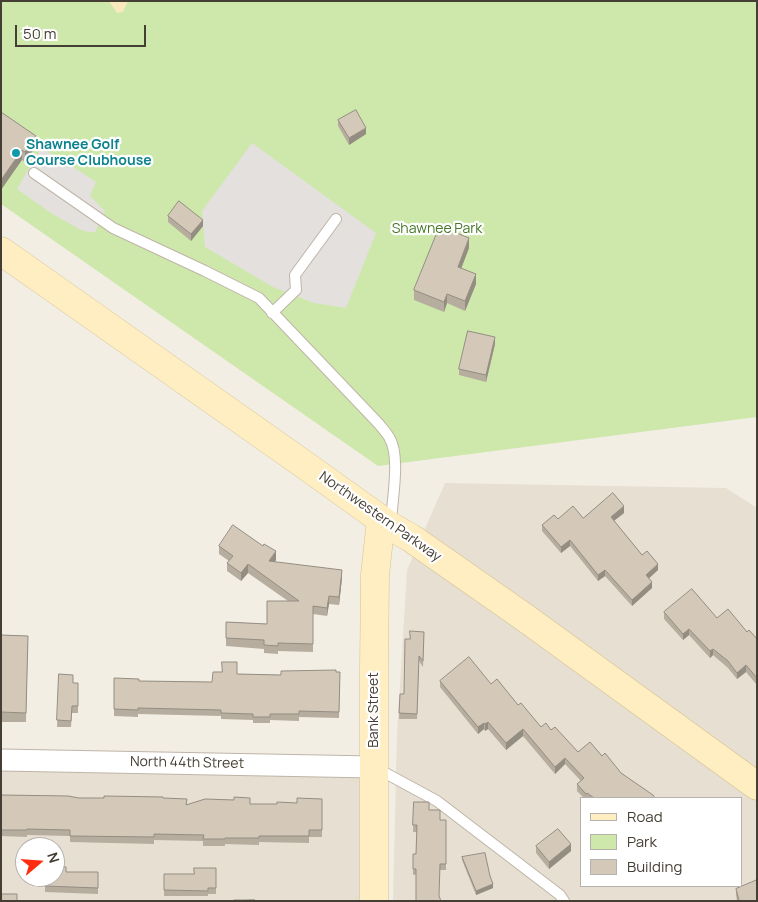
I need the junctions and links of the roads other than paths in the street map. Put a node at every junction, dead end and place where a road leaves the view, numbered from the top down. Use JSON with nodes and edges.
{"nodes":[{"id":1,"x":34,"y":174,"type":"dead end"},
{"id":2,"x":336,"y":219,"type":"dead end"},
{"id":3,"x":1,"y":251,"type":"edge"},
{"id":4,"x":272,"y":313,"type":"junction"},
{"id":5,"x":386,"y":523,"type":"junction"},
{"id":6,"x":1,"y":760,"type":"edge"},
{"id":7,"x":374,"y":767,"type":"junction"},
{"id":8,"x":757,"y":786,"type":"edge"},
{"id":9,"x":374,"y":901,"type":"edge"},
{"id":10,"x":564,"y":901,"type":"edge"}],
"edges":[{"from":1,"to":4,"type":"lane"},
{"from":2,"to":4,"type":"lane"},
{"from":3,"to":5,"type":"street","name":"Northwestern Parkway"},
{"from":4,"to":5,"type":"lane"},
{"from":5,"to":7,"type":"street","name":"Bank Street"},
{"from":5,"to":8,"type":"street","name":"Northwestern Parkway"},
{"from":6,"to":7,"type":"street","name":"North 44th Street"},
{"from":7,"to":9,"type":"street","name":"Bank Street"},
{"from":7,"to":10,"type":"lane"}]}
